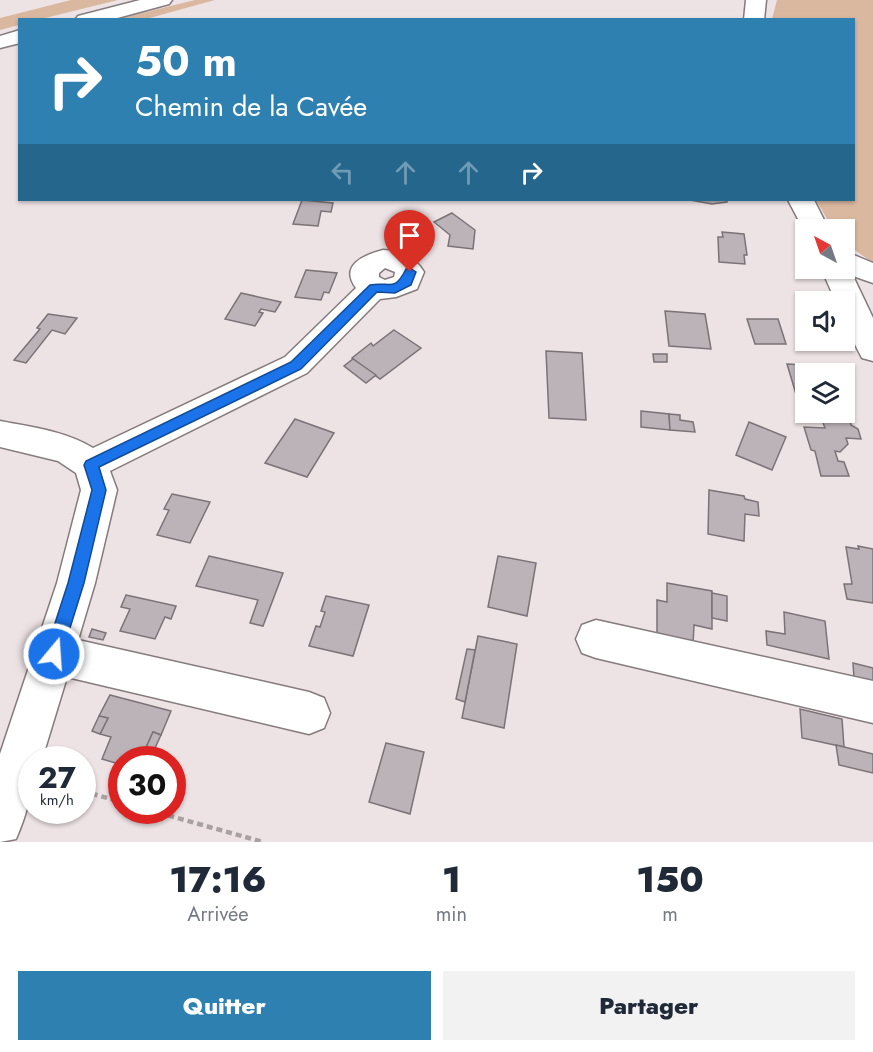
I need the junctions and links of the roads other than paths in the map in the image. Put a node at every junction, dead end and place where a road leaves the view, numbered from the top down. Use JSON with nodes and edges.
{"nodes":[{"id":1,"x":162,"y":0,"type":"edge"},
{"id":2,"x":756,"y":0,"type":"edge"},
{"id":3,"x":93,"y":18,"type":"edge"},
{"id":4,"x":754,"y":18,"type":"edge"},
{"id":5,"x":18,"y":37,"type":"edge"},
{"id":6,"x":0,"y":42,"type":"edge"},
{"id":7,"x":802,"y":201,"type":"edge"},
{"id":8,"x":810,"y":219,"type":"edge"},
{"id":9,"x":855,"y":265,"type":"edge"},
{"id":10,"x":873,"y":274,"type":"edge"},
{"id":11,"x":839,"y":279,"type":"edge"},
{"id":12,"x":374,"y":288,"type":"dead end"},
{"id":13,"x":873,"y":350,"type":"edge"},
{"id":14,"x":0,"y":434,"type":"edge"},
{"id":15,"x":91,"y":465,"type":"junction"},
{"id":16,"x":596,"y":639,"type":"dead end"},
{"id":17,"x":54,"y":654,"type":"junction"},
{"id":18,"x":873,"y":702,"type":"edge"},
{"id":19,"x":309,"y":713,"type":"dead end"},
{"id":20,"x":0,"y":823,"type":"edge"}],
"edges":[{"from":1,"to":3,"type":"street"},
{"from":2,"to":4,"type":"street"},
{"from":5,"to":6,"type":"street"},
{"from":7,"to":8,"type":"street"},
{"from":9,"to":10,"type":"street"},
{"from":11,"to":13,"type":"street"},
{"from":12,"to":15,"type":"street"},
{"from":14,"to":15,"type":"street"},
{"from":15,"to":17,"type":"street"},
{"from":16,"to":18,"type":"street"},
{"from":17,"to":19,"type":"street"},
{"from":17,"to":20,"type":"street"}]}
